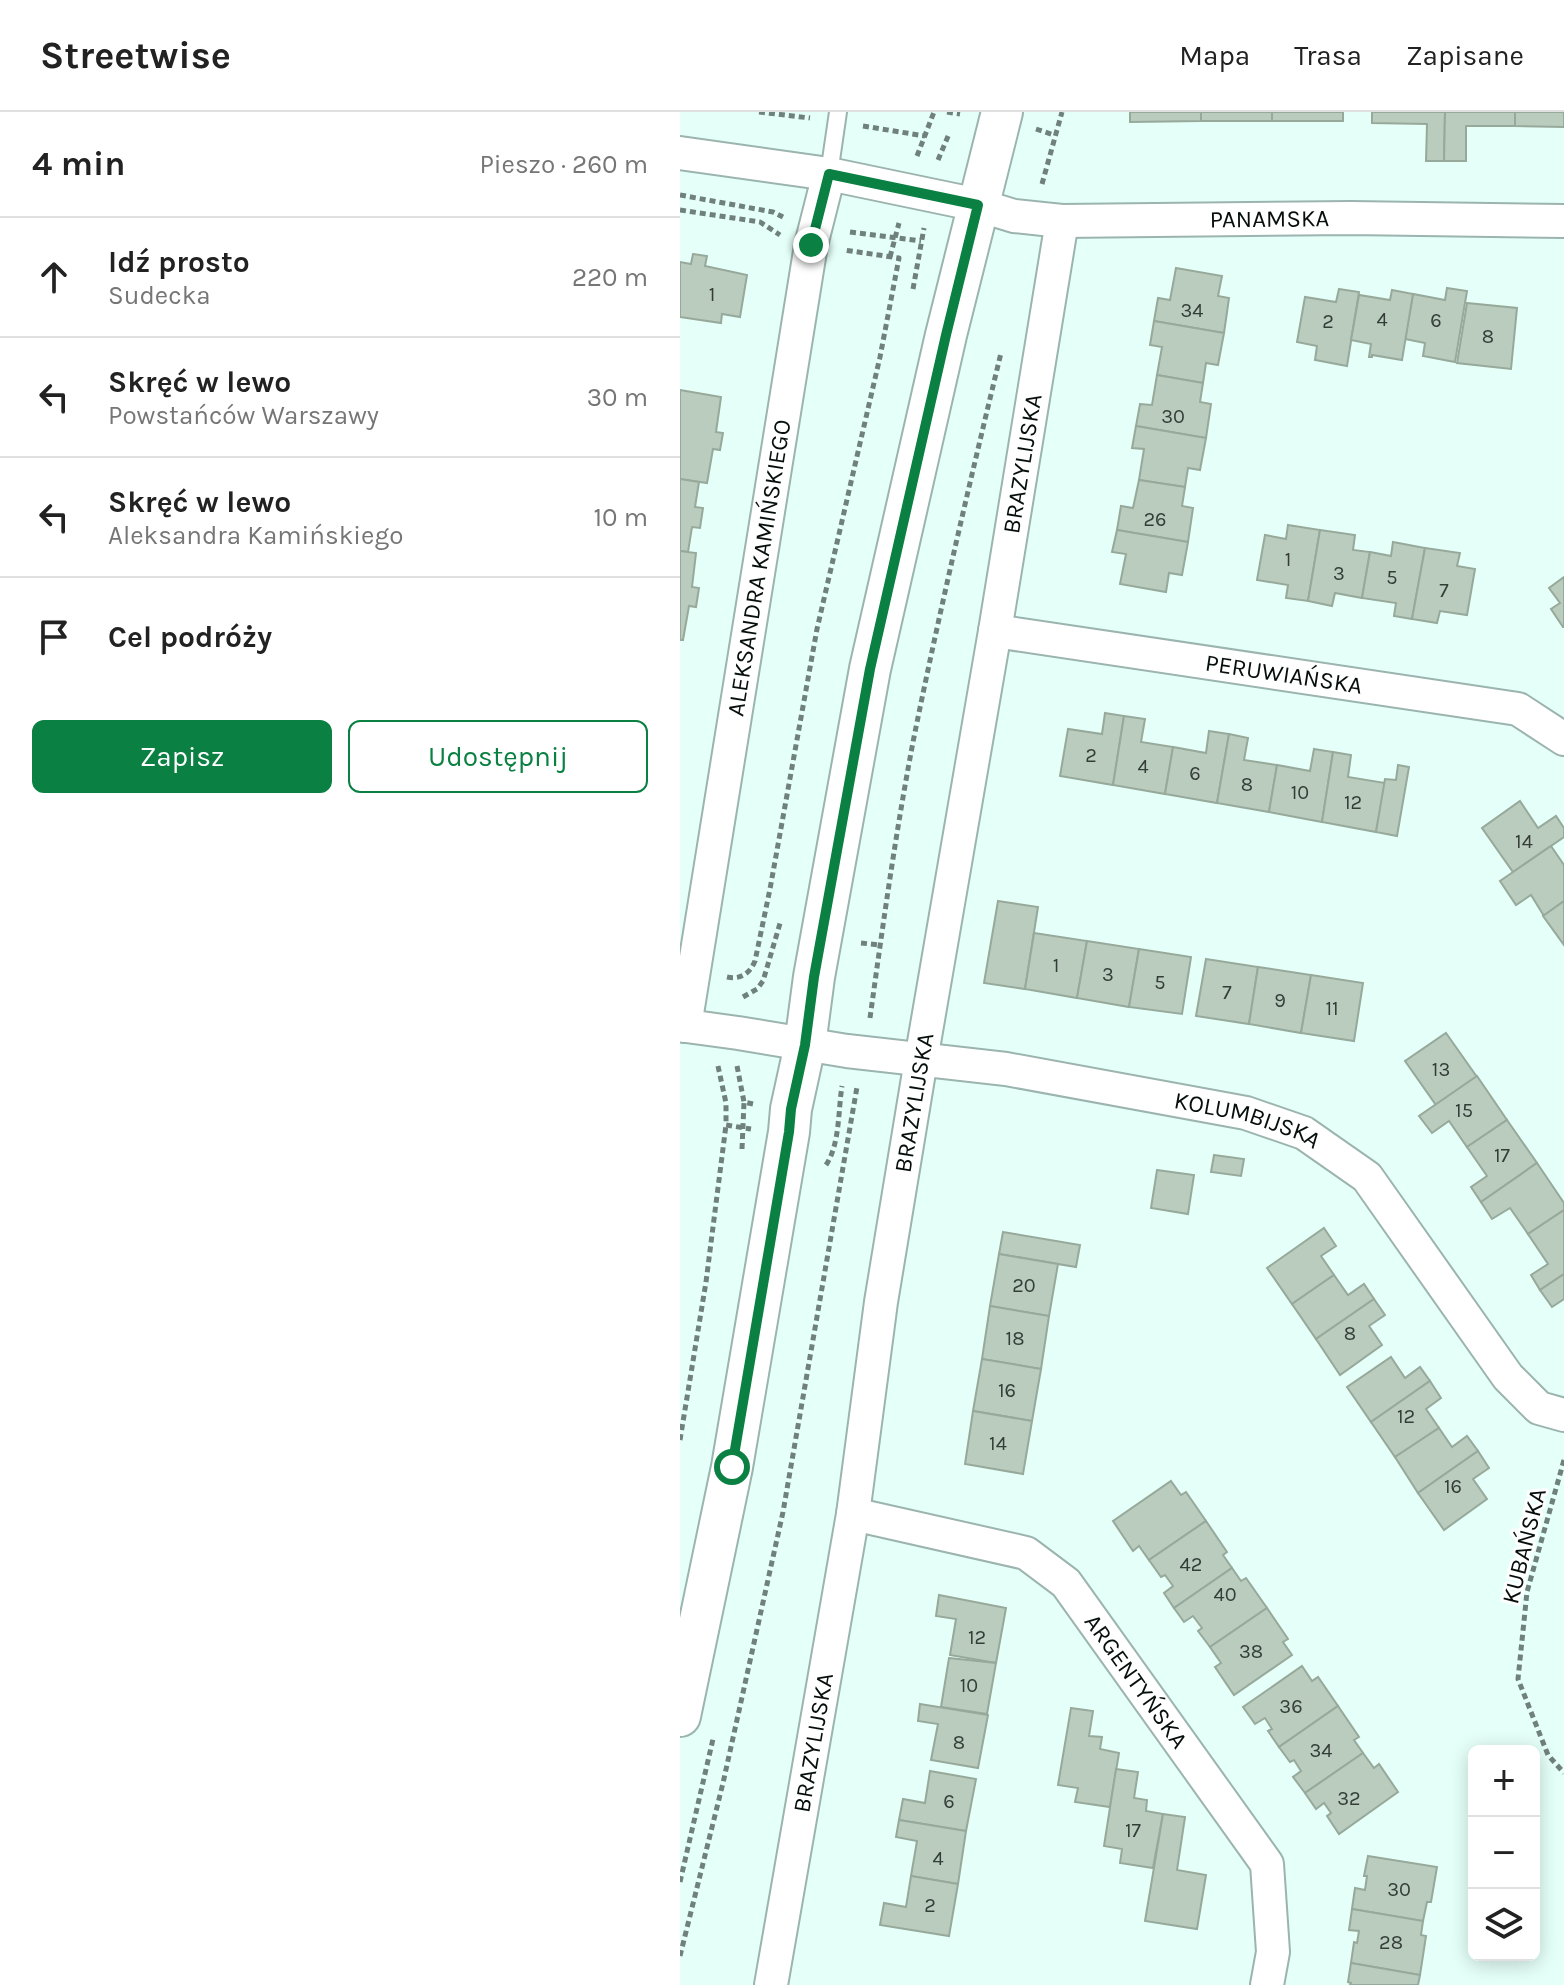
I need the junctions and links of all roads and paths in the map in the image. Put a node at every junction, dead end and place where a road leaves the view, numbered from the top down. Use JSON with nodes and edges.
{"nodes":[{"id":1,"x":838,"y":112,"type":"edge"},
{"id":2,"x":1002,"y":112,"type":"edge"},
{"id":3,"x":1062,"y":112,"type":"edge"},
{"id":4,"x":680,"y":153,"type":"edge"},
{"id":5,"x":829,"y":174,"type":"junction"},
{"id":6,"x":978,"y":205,"type":"junction"},
{"id":7,"x":1048,"y":219,"type":"junction"},
{"id":8,"x":1564,"y":221,"type":"edge"},
{"id":9,"x":899,"y":258,"type":"dead end"},
{"id":10,"x":1001,"y":353,"type":"dead end"},
{"id":11,"x":995,"y":631,"type":"junction"},
{"id":12,"x":1564,"y":739,"type":"edge"},
{"id":13,"x":694,"y":968,"type":"junction"},
{"id":14,"x":725,"y":976,"type":"junction"},
{"id":15,"x":682,"y":1025,"type":"edge"},
{"id":16,"x":719,"y":1031,"type":"junction"},
{"id":17,"x":805,"y":1045,"type":"junction"},
{"id":18,"x":864,"y":1053,"type":"junction"},
{"id":19,"x":921,"y":1060,"type":"junction"},
{"id":20,"x":726,"y":1125,"type":"junction"},
{"id":21,"x":789,"y":1132,"type":"junction"},
{"id":22,"x":847,"y":1141,"type":"junction"},
{"id":23,"x":1564,"y":1415,"type":"edge"},
{"id":24,"x":680,"y":1440,"type":"edge"},
{"id":25,"x":1564,"y":1460,"type":"edge"},
{"id":26,"x":853,"y":1514,"type":"junction"},
{"id":27,"x":680,"y":1716,"type":"edge"},
{"id":28,"x":1564,"y":1773,"type":"edge"},
{"id":29,"x":680,"y":1956,"type":"edge"},
{"id":30,"x":771,"y":1985,"type":"edge"},
{"id":31,"x":1267,"y":1985,"type":"edge"}],
"edges":[{"from":1,"to":5,"type":"lane","name":"ALEKSANDRA KAMIŃSKIEGO"},
{"from":2,"to":6,"type":"street"},
{"from":3,"to":7,"type":"path"},
{"from":4,"to":5,"type":"street","name":"PANAMSKA"},
{"from":5,"to":6,"type":"street","name":"PANAMSKA"},
{"from":5,"to":13,"type":"street","name":"ALEKSANDRA KAMIŃSKIEGO"},
{"from":6,"to":7,"type":"street","name":"PANAMSKA"},
{"from":6,"to":17,"type":"street"},
{"from":7,"to":8,"type":"street","name":"PANAMSKA"},
{"from":7,"to":11,"type":"street","name":"BRAZYLIJSKA"},
{"from":9,"to":14,"type":"path"},
{"from":10,"to":18,"type":"path"},
{"from":11,"to":12,"type":"street","name":"PERUWIAŃSKA"},
{"from":11,"to":19,"type":"street","name":"BRAZYLIJSKA"},
{"from":13,"to":14,"type":"path"},
{"from":13,"to":15,"type":"street","name":"ALEKSANDRA KAMIŃSKIEGO"},
{"from":14,"to":16,"type":"path"},
{"from":15,"to":16,"type":"street","name":"ALEKSANDRA KAMIŃSKIEGO"},
{"from":16,"to":17,"type":"street","name":"ALEKSANDRA KAMIŃSKIEGO"},
{"from":16,"to":20,"type":"path"},
{"from":17,"to":18,"type":"street","name":"KOLUMBIJSKA"},
{"from":17,"to":21,"type":"street"},
{"from":18,"to":19,"type":"street","name":"KOLUMBIJSKA"},
{"from":18,"to":22,"type":"path"},
{"from":19,"to":23,"type":"street","name":"KOLUMBIJSKA"},
{"from":19,"to":26,"type":"street","name":"BRAZYLIJSKA"},
{"from":20,"to":21,"type":"path"},
{"from":20,"to":24,"type":"path"},
{"from":21,"to":22,"type":"path"},
{"from":21,"to":27,"type":"street"},
{"from":22,"to":29,"type":"path"},
{"from":25,"to":28,"type":"path","name":"KUBAŃSKA"},
{"from":26,"to":30,"type":"street","name":"BRAZYLIJSKA"},
{"from":26,"to":31,"type":"street","name":"ARGENTYŃSKA"}]}
